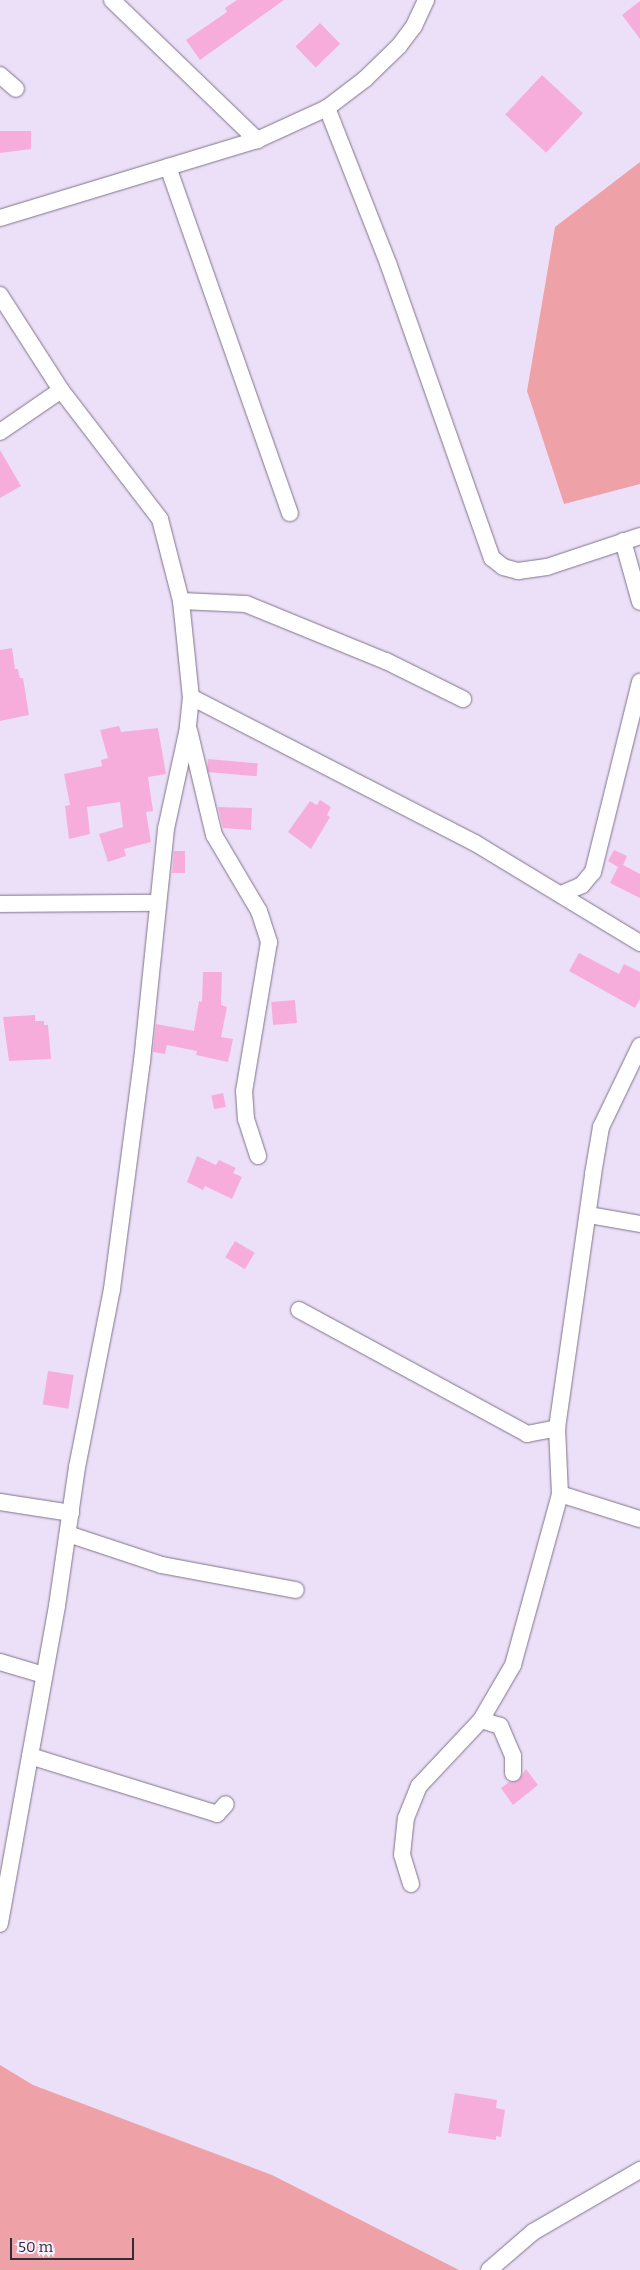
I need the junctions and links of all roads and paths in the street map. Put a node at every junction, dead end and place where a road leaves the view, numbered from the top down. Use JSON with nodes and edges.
{"nodes":[{"id":1,"x":112,"y":0,"type":"edge"},
{"id":2,"x":426,"y":0,"type":"edge"},
{"id":3,"x":0,"y":75,"type":"edge"},
{"id":4,"x":16,"y":89,"type":"dead end"},
{"id":5,"x":327,"y":108,"type":"junction"},
{"id":6,"x":257,"y":140,"type":"junction"},
{"id":7,"x":168,"y":167,"type":"junction"},
{"id":8,"x":0,"y":218,"type":"edge"},
{"id":9,"x":0,"y":295,"type":"edge"},
{"id":10,"x":61,"y":390,"type":"junction"},
{"id":11,"x":0,"y":432,"type":"edge"},
{"id":12,"x":290,"y":513,"type":"dead end"},
{"id":13,"x":640,"y":536,"type":"edge"},
{"id":14,"x":623,"y":541,"type":"junction"},
{"id":15,"x":181,"y":601,"type":"junction"},
{"id":16,"x":640,"y":602,"type":"edge"},
{"id":17,"x":640,"y":682,"type":"edge"},
{"id":18,"x":191,"y":697,"type":"junction"},
{"id":19,"x":463,"y":699,"type":"dead end"},
{"id":20,"x":188,"y":728,"type":"junction"},
{"id":21,"x":561,"y":894,"type":"junction"},
{"id":22,"x":156,"y":902,"type":"junction"},
{"id":23,"x":0,"y":904,"type":"edge"},
{"id":24,"x":640,"y":942,"type":"edge"},
{"id":25,"x":640,"y":1046,"type":"edge"},
{"id":26,"x":258,"y":1156,"type":"dead end"},
{"id":27,"x":589,"y":1215,"type":"junction"},
{"id":28,"x":640,"y":1224,"type":"edge"},
{"id":29,"x":299,"y":1310,"type":"dead end"},
{"id":30,"x":557,"y":1428,"type":"junction"},
{"id":31,"x":560,"y":1494,"type":"junction"},
{"id":32,"x":0,"y":1502,"type":"edge"},
{"id":33,"x":71,"y":1513,"type":"junction"},
{"id":34,"x":640,"y":1519,"type":"edge"},
{"id":35,"x":68,"y":1534,"type":"junction"},
{"id":36,"x":296,"y":1590,"type":"dead end"},
{"id":37,"x":0,"y":1662,"type":"edge"},
{"id":38,"x":44,"y":1675,"type":"junction"},
{"id":39,"x":481,"y":1720,"type":"junction"},
{"id":40,"x":30,"y":1756,"type":"junction"},
{"id":41,"x":512,"y":1773,"type":"dead end"},
{"id":42,"x":226,"y":1804,"type":"dead end"},
{"id":43,"x":411,"y":1884,"type":"dead end"},
{"id":44,"x":0,"y":1924,"type":"edge"},
{"id":45,"x":640,"y":2170,"type":"edge"},
{"id":46,"x":489,"y":2270,"type":"edge"}],
"edges":[{"from":1,"to":6,"type":"street"},
{"from":2,"to":5,"type":"street"},
{"from":3,"to":4,"type":"street"},
{"from":5,"to":6,"type":"street"},
{"from":5,"to":14,"type":"street"},
{"from":6,"to":7,"type":"street"},
{"from":7,"to":8,"type":"street"},
{"from":7,"to":12,"type":"street"},
{"from":9,"to":10,"type":"street"},
{"from":10,"to":11,"type":"street"},
{"from":10,"to":15,"type":"street"},
{"from":13,"to":14,"type":"street"},
{"from":14,"to":16,"type":"street"},
{"from":15,"to":18,"type":"street"},
{"from":15,"to":19,"type":"street"},
{"from":17,"to":21,"type":"street"},
{"from":18,"to":20,"type":"street"},
{"from":18,"to":21,"type":"street"},
{"from":20,"to":22,"type":"street"},
{"from":20,"to":26,"type":"street"},
{"from":21,"to":24,"type":"street"},
{"from":22,"to":23,"type":"street"},
{"from":22,"to":33,"type":"street"},
{"from":25,"to":27,"type":"street"},
{"from":27,"to":28,"type":"street"},
{"from":27,"to":30,"type":"street"},
{"from":29,"to":30,"type":"street"},
{"from":30,"to":31,"type":"street"},
{"from":31,"to":34,"type":"street"},
{"from":31,"to":39,"type":"street"},
{"from":32,"to":33,"type":"street"},
{"from":33,"to":35,"type":"street"},
{"from":35,"to":36,"type":"street"},
{"from":35,"to":38,"type":"street"},
{"from":37,"to":38,"type":"street"},
{"from":38,"to":40,"type":"street"},
{"from":39,"to":41,"type":"street"},
{"from":39,"to":43,"type":"street"},
{"from":40,"to":42,"type":"street"},
{"from":40,"to":44,"type":"street"},
{"from":45,"to":46,"type":"street"}]}
